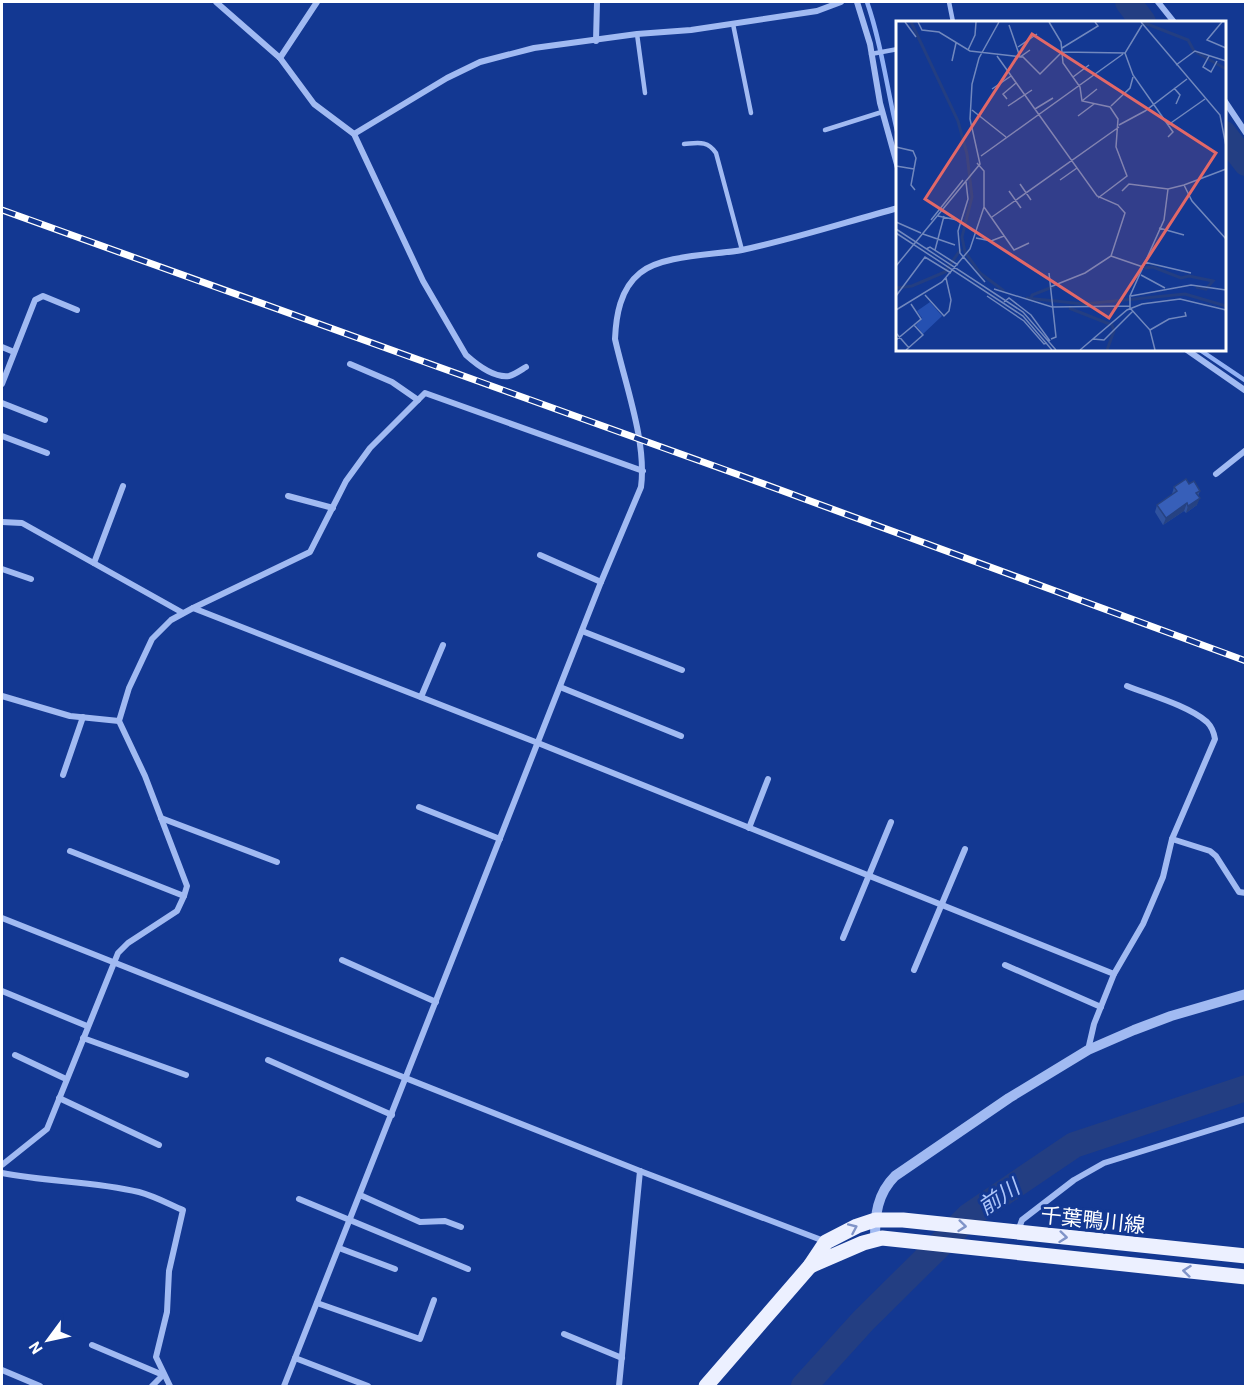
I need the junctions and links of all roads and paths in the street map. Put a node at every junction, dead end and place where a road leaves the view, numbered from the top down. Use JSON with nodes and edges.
{"nodes":[{"id":1,"x":216,"y":2,"type":"edge"},
{"id":2,"x":317,"y":2,"type":"edge"},
{"id":3,"x":597,"y":2,"type":"edge"},
{"id":4,"x":841,"y":2,"type":"edge"},
{"id":5,"x":857,"y":2,"type":"edge"},
{"id":6,"x":949,"y":2,"type":"edge"},
{"id":7,"x":1158,"y":2,"type":"edge"},
{"id":8,"x":827,"y":4,"type":"edge"},
{"id":9,"x":953,"y":21,"type":"edge"},
{"id":10,"x":1173,"y":21,"type":"edge"},
{"id":11,"x":733,"y":24,"type":"junction"},
{"id":12,"x":637,"y":34,"type":"junction"},
{"id":13,"x":596,"y":41,"type":"junction"},
{"id":14,"x":896,"y":49,"type":"edge"},
{"id":15,"x":871,"y":54,"type":"junction"},
{"id":16,"x":280,"y":58,"type":"junction"},
{"id":17,"x":645,"y":93,"type":"dead end"},
{"id":18,"x":1226,"y":103,"type":"edge"},
{"id":19,"x":882,"y":112,"type":"junction"},
{"id":20,"x":751,"y":113,"type":"dead end"},
{"id":21,"x":825,"y":130,"type":"dead end"},
{"id":22,"x":1245,"y":133,"type":"edge"},
{"id":23,"x":354,"y":134,"type":"junction"},
{"id":24,"x":684,"y":144,"type":"dead end"},
{"id":25,"x":896,"y":164,"type":"edge"},
{"id":26,"x":896,"y":208,"type":"edge"},
{"id":27,"x":742,"y":249,"type":"junction"},
{"id":28,"x":77,"y":310,"type":"dead end"},
{"id":29,"x":2,"y":347,"type":"edge"},
{"id":30,"x":1188,"y":351,"type":"edge"},
{"id":31,"x":14,"y":352,"type":"junction"},
{"id":32,"x":350,"y":364,"type":"dead end"},
{"id":33,"x":526,"y":367,"type":"dead end"},
{"id":34,"x":2,"y":384,"type":"edge"},
{"id":35,"x":1245,"y":391,"type":"edge"},
{"id":36,"x":418,"y":400,"type":"junction"},
{"id":37,"x":2,"y":403,"type":"edge"},
{"id":38,"x":45,"y":420,"type":"dead end"},
{"id":39,"x":2,"y":435,"type":"edge"},
{"id":40,"x":1245,"y":450,"type":"edge"},
{"id":41,"x":47,"y":453,"type":"dead end"},
{"id":42,"x":643,"y":471,"type":"junction"},
{"id":43,"x":1216,"y":474,"type":"dead end"},
{"id":44,"x":123,"y":486,"type":"dead end"},
{"id":45,"x":288,"y":496,"type":"dead end"},
{"id":46,"x":333,"y":508,"type":"junction"},
{"id":47,"x":2,"y":522,"type":"edge"},
{"id":48,"x":540,"y":555,"type":"dead end"},
{"id":49,"x":94,"y":563,"type":"junction"},
{"id":50,"x":2,"y":569,"type":"edge"},
{"id":51,"x":31,"y":579,"type":"dead end"},
{"id":52,"x":601,"y":582,"type":"junction"},
{"id":53,"x":193,"y":608,"type":"junction"},
{"id":54,"x":183,"y":614,"type":"junction"},
{"id":55,"x":582,"y":631,"type":"junction"},
{"id":56,"x":442,"y":645,"type":"dead end"},
{"id":57,"x":682,"y":670,"type":"dead end"},
{"id":58,"x":1127,"y":686,"type":"dead end"},
{"id":59,"x":560,"y":687,"type":"junction"},
{"id":60,"x":2,"y":696,"type":"edge"},
{"id":61,"x":421,"y":697,"type":"junction"},
{"id":62,"x":83,"y":717,"type":"junction"},
{"id":63,"x":119,"y":721,"type":"junction"},
{"id":64,"x":681,"y":736,"type":"dead end"},
{"id":65,"x":538,"y":743,"type":"junction"},
{"id":66,"x":63,"y":775,"type":"dead end"},
{"id":67,"x":768,"y":779,"type":"dead end"},
{"id":68,"x":419,"y":807,"type":"dead end"},
{"id":69,"x":161,"y":818,"type":"junction"},
{"id":70,"x":891,"y":822,"type":"dead end"},
{"id":71,"x":749,"y":828,"type":"junction"},
{"id":72,"x":500,"y":839,"type":"junction"},
{"id":73,"x":1172,"y":839,"type":"junction"},
{"id":74,"x":965,"y":849,"type":"dead end"},
{"id":75,"x":70,"y":851,"type":"dead end"},
{"id":76,"x":277,"y":862,"type":"dead end"},
{"id":77,"x":868,"y":875,"type":"junction"},
{"id":78,"x":1245,"y":893,"type":"edge"},
{"id":79,"x":184,"y":896,"type":"junction"},
{"id":80,"x":940,"y":905,"type":"junction"},
{"id":81,"x":2,"y":918,"type":"edge"},
{"id":82,"x":843,"y":938,"type":"dead end"},
{"id":83,"x":342,"y":960,"type":"dead end"},
{"id":84,"x":113,"y":961,"type":"junction"},
{"id":85,"x":1005,"y":965,"type":"dead end"},
{"id":86,"x":914,"y":970,"type":"dead end"},
{"id":87,"x":1114,"y":974,"type":"junction"},
{"id":88,"x":2,"y":991,"type":"edge"},
{"id":89,"x":1245,"y":994,"type":"edge"},
{"id":90,"x":436,"y":1002,"type":"junction"},
{"id":91,"x":1101,"y":1007,"type":"junction"},
{"id":92,"x":87,"y":1026,"type":"junction"},
{"id":93,"x":82,"y":1038,"type":"junction"},
{"id":94,"x":1088,"y":1050,"type":"junction"},
{"id":95,"x":15,"y":1055,"type":"dead end"},
{"id":96,"x":268,"y":1060,"type":"dead end"},
{"id":97,"x":186,"y":1075,"type":"dead end"},
{"id":98,"x":406,"y":1079,"type":"junction"},
{"id":99,"x":66,"y":1080,"type":"junction"},
{"id":100,"x":59,"y":1098,"type":"junction"},
{"id":101,"x":392,"y":1115,"type":"junction"},
{"id":102,"x":1245,"y":1119,"type":"edge"},
{"id":103,"x":159,"y":1145,"type":"dead end"},
{"id":104,"x":2,"y":1165,"type":"edge"},
{"id":105,"x":640,"y":1171,"type":"junction"},
{"id":106,"x":2,"y":1173,"type":"edge"},
{"id":107,"x":360,"y":1196,"type":"junction"},
{"id":108,"x":299,"y":1199,"type":"dead end"},
{"id":109,"x":350,"y":1220,"type":"junction"},
{"id":110,"x":875,"y":1220,"type":"junction"},
{"id":111,"x":461,"y":1227,"type":"dead end"},
{"id":112,"x":1011,"y":1231,"type":"junction"},
{"id":113,"x":875,"y":1239,"type":"junction"},
{"id":114,"x":826,"y":1242,"type":"junction"},
{"id":115,"x":339,"y":1248,"type":"junction"},
{"id":116,"x":1245,"y":1256,"type":"edge"},
{"id":117,"x":810,"y":1266,"type":"junction"},
{"id":118,"x":395,"y":1269,"type":"dead end"},
{"id":119,"x":468,"y":1269,"type":"dead end"},
{"id":120,"x":1245,"y":1277,"type":"edge"},
{"id":121,"x":434,"y":1300,"type":"dead end"},
{"id":122,"x":317,"y":1303,"type":"junction"},
{"id":123,"x":564,"y":1334,"type":"dead end"},
{"id":124,"x":92,"y":1345,"type":"dead end"},
{"id":125,"x":295,"y":1358,"type":"junction"},
{"id":126,"x":622,"y":1358,"type":"junction"},
{"id":127,"x":2,"y":1370,"type":"edge"},
{"id":128,"x":163,"y":1375,"type":"junction"},
{"id":129,"x":40,"y":1386,"type":"edge"},
{"id":130,"x":152,"y":1386,"type":"edge"},
{"id":131,"x":170,"y":1386,"type":"edge"},
{"id":132,"x":284,"y":1386,"type":"edge"},
{"id":133,"x":368,"y":1386,"type":"edge"},
{"id":134,"x":619,"y":1386,"type":"edge"},
{"id":135,"x":706,"y":1386,"type":"edge"}],
"edges":[{"from":1,"to":16,"type":"street"},
{"from":2,"to":16,"type":"street"},
{"from":3,"to":13,"type":"street"},
{"from":4,"to":8,"type":"street"},
{"from":5,"to":15,"type":"street"},
{"from":6,"to":9,"type":"lane"},
{"from":7,"to":10,"type":"street"},
{"from":8,"to":11,"type":"street"},
{"from":11,"to":12,"type":"street"},
{"from":11,"to":20,"type":"lane"},
{"from":12,"to":13,"type":"street"},
{"from":12,"to":17,"type":"lane"},
{"from":13,"to":23,"type":"street"},
{"from":14,"to":15,"type":"lane"},
{"from":15,"to":19,"type":"street"},
{"from":16,"to":23,"type":"street"},
{"from":18,"to":22,"type":"street"},
{"from":19,"to":21,"type":"lane"},
{"from":19,"to":25,"type":"street"},
{"from":23,"to":33,"type":"street"},
{"from":24,"to":27,"type":"lane"},
{"from":26,"to":27,"type":"street"},
{"from":27,"to":42,"type":"street"},
{"from":28,"to":31,"type":"street"},
{"from":29,"to":31,"type":"street"},
{"from":30,"to":35,"type":"street"},
{"from":31,"to":34,"type":"street"},
{"from":32,"to":36,"type":"street"},
{"from":36,"to":42,"type":"street"},
{"from":36,"to":46,"type":"street"},
{"from":37,"to":38,"type":"street"},
{"from":39,"to":41,"type":"street"},
{"from":40,"to":43,"type":"street"},
{"from":42,"to":52,"type":"street"},
{"from":44,"to":49,"type":"street"},
{"from":45,"to":46,"type":"street"},
{"from":46,"to":53,"type":"street"},
{"from":47,"to":49,"type":"street"},
{"from":48,"to":52,"type":"street"},
{"from":49,"to":54,"type":"street"},
{"from":50,"to":51,"type":"street"},
{"from":52,"to":55,"type":"street"},
{"from":53,"to":54,"type":"street"},
{"from":53,"to":61,"type":"street"},
{"from":54,"to":63,"type":"street"},
{"from":55,"to":57,"type":"street"},
{"from":55,"to":59,"type":"street"},
{"from":56,"to":61,"type":"street"},
{"from":58,"to":73,"type":"street"},
{"from":59,"to":64,"type":"street"},
{"from":59,"to":65,"type":"street"},
{"from":60,"to":62,"type":"street"},
{"from":61,"to":65,"type":"street"},
{"from":62,"to":63,"type":"street"},
{"from":62,"to":66,"type":"street"},
{"from":63,"to":69,"type":"street"},
{"from":65,"to":71,"type":"street"},
{"from":65,"to":72,"type":"street"},
{"from":67,"to":71,"type":"street"},
{"from":68,"to":72,"type":"street"},
{"from":69,"to":76,"type":"street"},
{"from":69,"to":79,"type":"street"},
{"from":70,"to":77,"type":"street"},
{"from":71,"to":77,"type":"street"},
{"from":72,"to":90,"type":"street"},
{"from":73,"to":78,"type":"street"},
{"from":73,"to":87,"type":"street"},
{"from":74,"to":80,"type":"street"},
{"from":75,"to":79,"type":"street"},
{"from":77,"to":80,"type":"street"},
{"from":77,"to":82,"type":"street"},
{"from":79,"to":84,"type":"street"},
{"from":80,"to":86,"type":"street"},
{"from":80,"to":87,"type":"street"},
{"from":81,"to":84,"type":"street"},
{"from":83,"to":90,"type":"street"},
{"from":84,"to":92,"type":"street"},
{"from":84,"to":98,"type":"street"},
{"from":85,"to":91,"type":"street"},
{"from":87,"to":91,"type":"street"},
{"from":88,"to":92,"type":"street"},
{"from":89,"to":94,"type":"street"},
{"from":90,"to":98,"type":"street"},
{"from":91,"to":94,"type":"street"},
{"from":92,"to":93,"type":"street"},
{"from":93,"to":97,"type":"street"},
{"from":93,"to":99,"type":"street"},
{"from":94,"to":110,"type":"street"},
{"from":95,"to":99,"type":"street"},
{"from":96,"to":101,"type":"street"},
{"from":98,"to":101,"type":"street"},
{"from":98,"to":105,"type":"street"},
{"from":99,"to":100,"type":"street"},
{"from":100,"to":103,"type":"street"},
{"from":100,"to":104,"type":"street"},
{"from":101,"to":107,"type":"street"},
{"from":102,"to":112,"type":"street"},
{"from":105,"to":114,"type":"street"},
{"from":105,"to":126,"type":"street"},
{"from":106,"to":128,"type":"street"},
{"from":107,"to":109,"type":"street"},
{"from":107,"to":111,"type":"street"},
{"from":108,"to":109,"type":"street"},
{"from":109,"to":115,"type":"street"},
{"from":109,"to":119,"type":"street"},
{"from":110,"to":112,"type":"main road","name":"千葉鴨川線","one_way":true},
{"from":110,"to":113,"type":"street"},
{"from":114,"to":110,"type":"main road","name":"千葉鴨川線","one_way":true},
{"from":112,"to":116,"type":"main road","name":"千葉鴨川線","one_way":true},
{"from":113,"to":117,"type":"main road","name":"千葉鴨川線"},
{"from":120,"to":113,"type":"main road","name":"千葉鴨川線","one_way":true},
{"from":114,"to":117,"type":"main road","name":"千葉鴨川線"},
{"from":115,"to":118,"type":"street"},
{"from":115,"to":122,"type":"street"},
{"from":117,"to":135,"type":"main road","name":"千葉鴨川線"},
{"from":121,"to":122,"type":"street"},
{"from":122,"to":125,"type":"street"},
{"from":123,"to":126,"type":"street"},
{"from":124,"to":128,"type":"street"},
{"from":125,"to":132,"type":"street"},
{"from":125,"to":133,"type":"street"},
{"from":126,"to":134,"type":"street"},
{"from":127,"to":129,"type":"street"},
{"from":128,"to":130,"type":"street"},
{"from":128,"to":131,"type":"street"}]}
